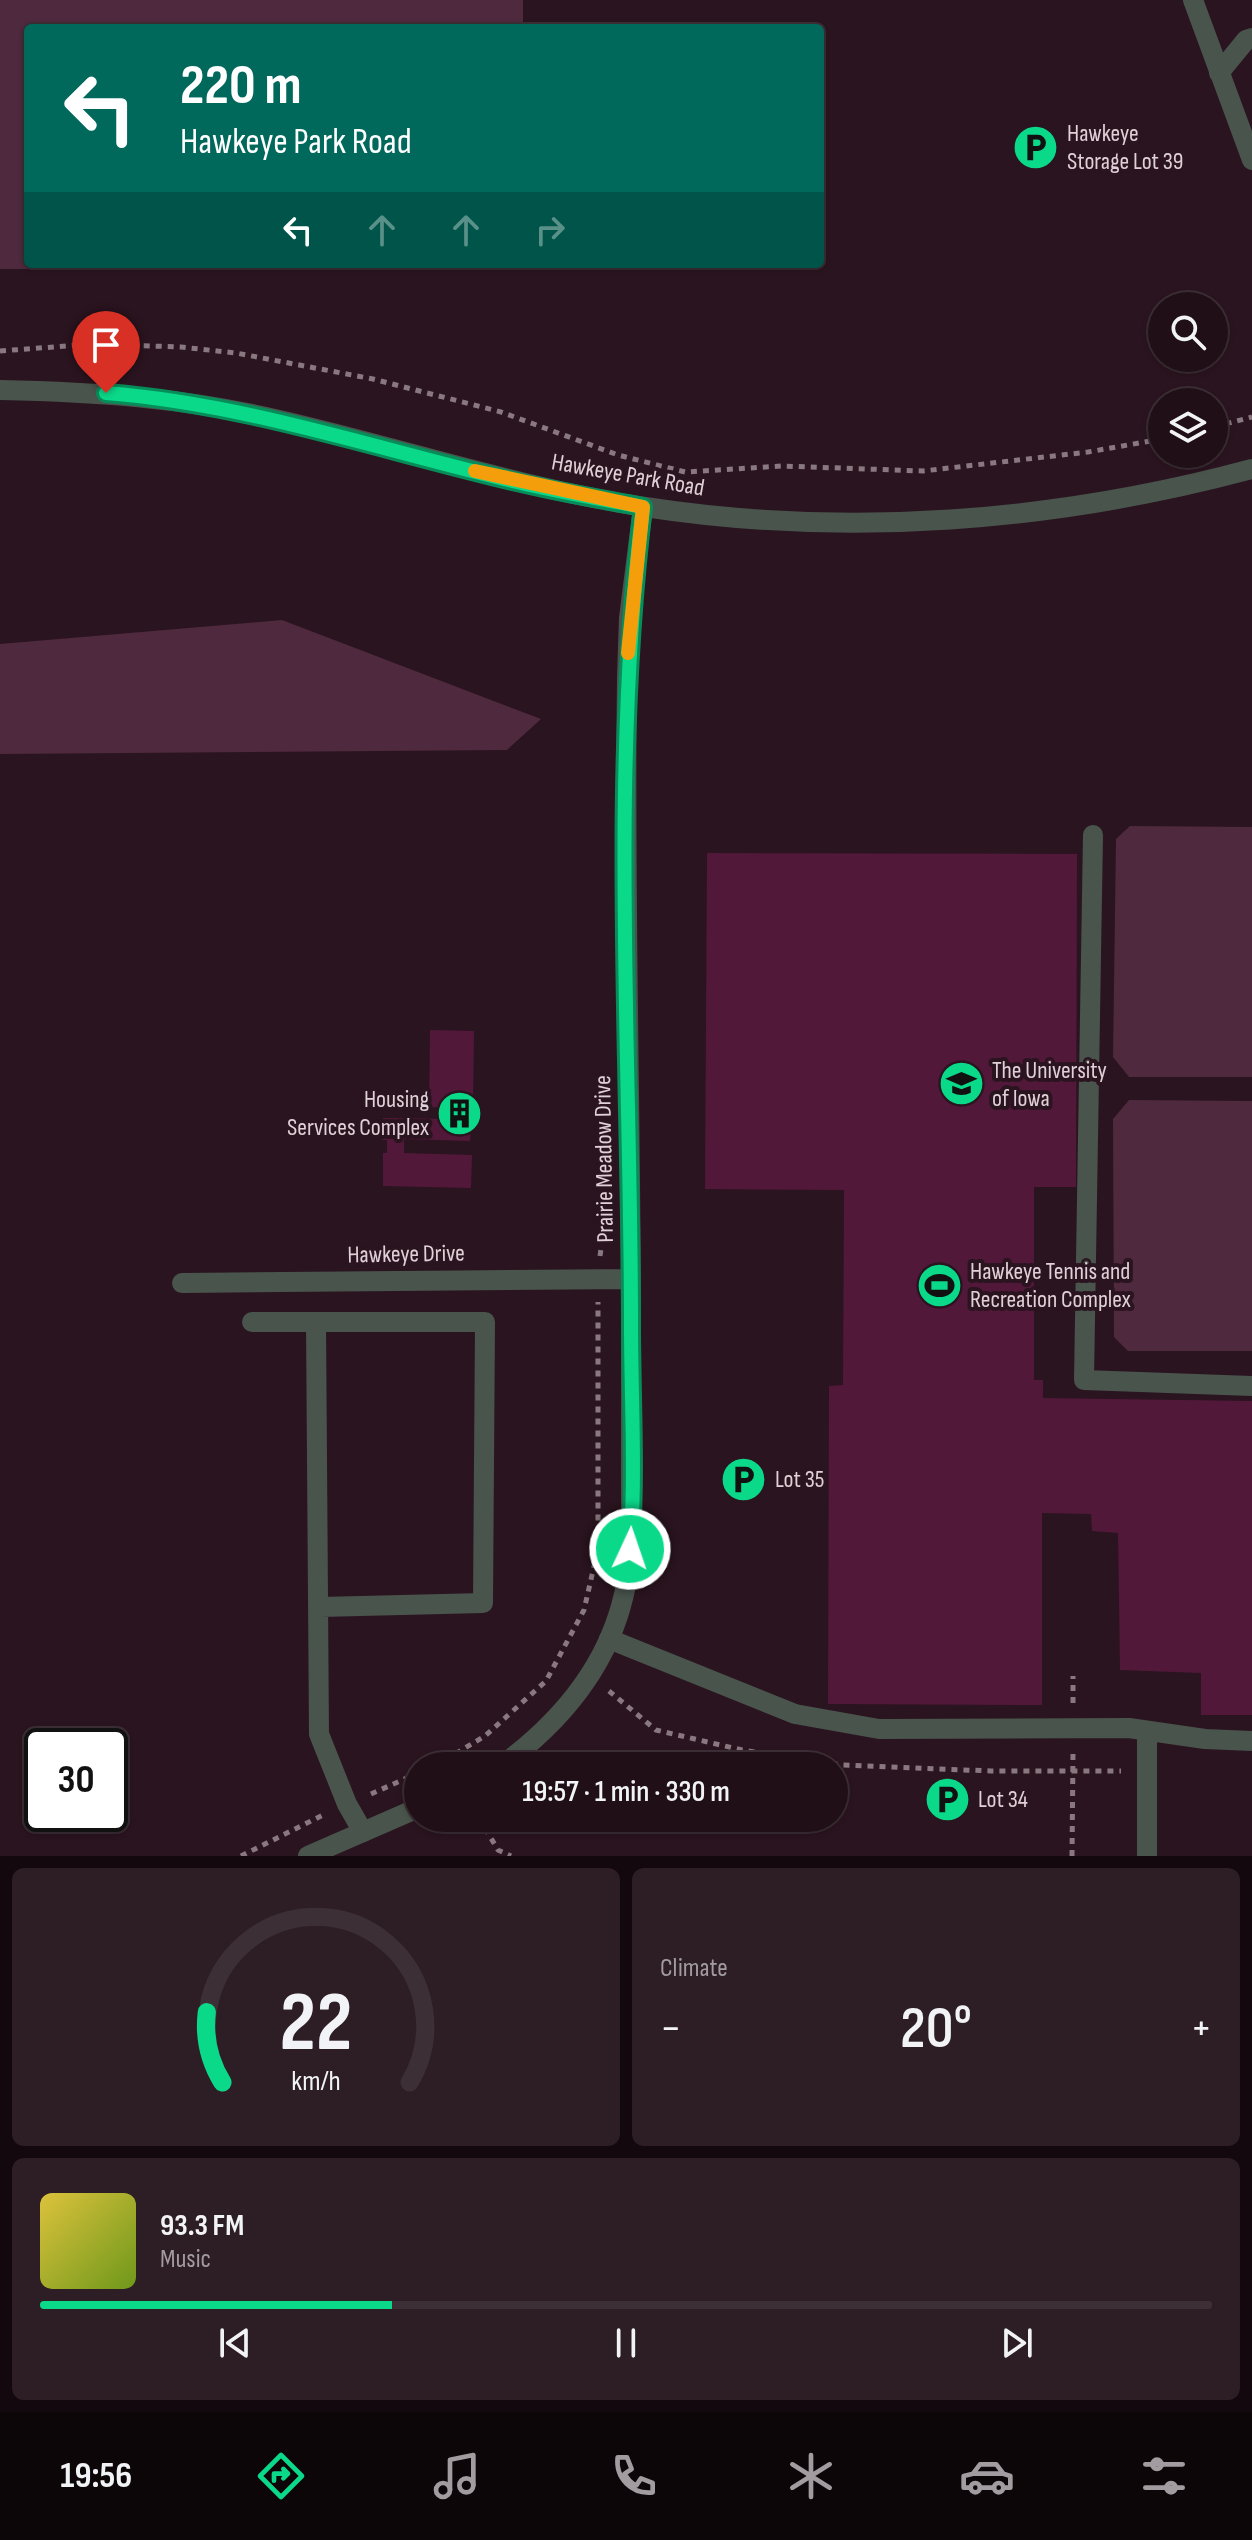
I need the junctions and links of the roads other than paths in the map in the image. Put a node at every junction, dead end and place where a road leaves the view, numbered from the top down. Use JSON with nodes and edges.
{"nodes":[{"id":1,"x":1193,"y":0,"type":"edge"},
{"id":2,"x":1252,"y":38,"type":"edge"},
{"id":3,"x":1219,"y":73,"type":"junction"},
{"id":4,"x":1252,"y":160,"type":"edge"},
{"id":5,"x":0,"y":390,"type":"edge"},
{"id":6,"x":1252,"y":469,"type":"edge"},
{"id":7,"x":643,"y":507,"type":"junction"},
{"id":8,"x":1093,"y":835,"type":"dead end"},
{"id":9,"x":631,"y":1279,"type":"junction"},
{"id":10,"x":182,"y":1283,"type":"dead end"},
{"id":11,"x":252,"y":1322,"type":"dead end"},
{"id":12,"x":316,"y":1322,"type":"junction"},
{"id":13,"x":1252,"y":1386,"type":"edge"},
{"id":14,"x":320,"y":1607,"type":"junction"},
{"id":15,"x":609,"y":1639,"type":"junction"},
{"id":16,"x":1147,"y":1731,"type":"junction"},
{"id":17,"x":1252,"y":1741,"type":"edge"},
{"id":18,"x":521,"y":1752,"type":"edge"},
{"id":19,"x":404,"y":1814,"type":"edge"},
{"id":20,"x":363,"y":1832,"type":"junction"},
{"id":21,"x":308,"y":1856,"type":"edge"},
{"id":22,"x":1147,"y":1856,"type":"edge"}],
"edges":[{"from":1,"to":3,"type":"street"},
{"from":2,"to":3,"type":"street"},
{"from":3,"to":4,"type":"street"},
{"from":5,"to":7,"type":"street","name":"Hawkeye Park Road"},
{"from":6,"to":7,"type":"street","name":"Hawkeye Park Road"},
{"from":7,"to":9,"type":"street","name":"Prairie Meadow Drive"},
{"from":8,"to":13,"type":"street"},
{"from":9,"to":10,"type":"street","name":"Hawkeye Drive"},
{"from":9,"to":15,"type":"street","name":"Prairie Meadow Drive"},
{"from":11,"to":12,"type":"street"},
{"from":12,"to":14,"type":"street"},
{"from":12,"to":14,"type":"street"},
{"from":14,"to":20,"type":"street"},
{"from":15,"to":16,"type":"street"},
{"from":15,"to":18,"type":"street","name":"Prairie Meadow Drive"},
{"from":16,"to":17,"type":"street"},
{"from":16,"to":22,"type":"street"},
{"from":19,"to":20,"type":"street"},
{"from":20,"to":21,"type":"street"}]}
